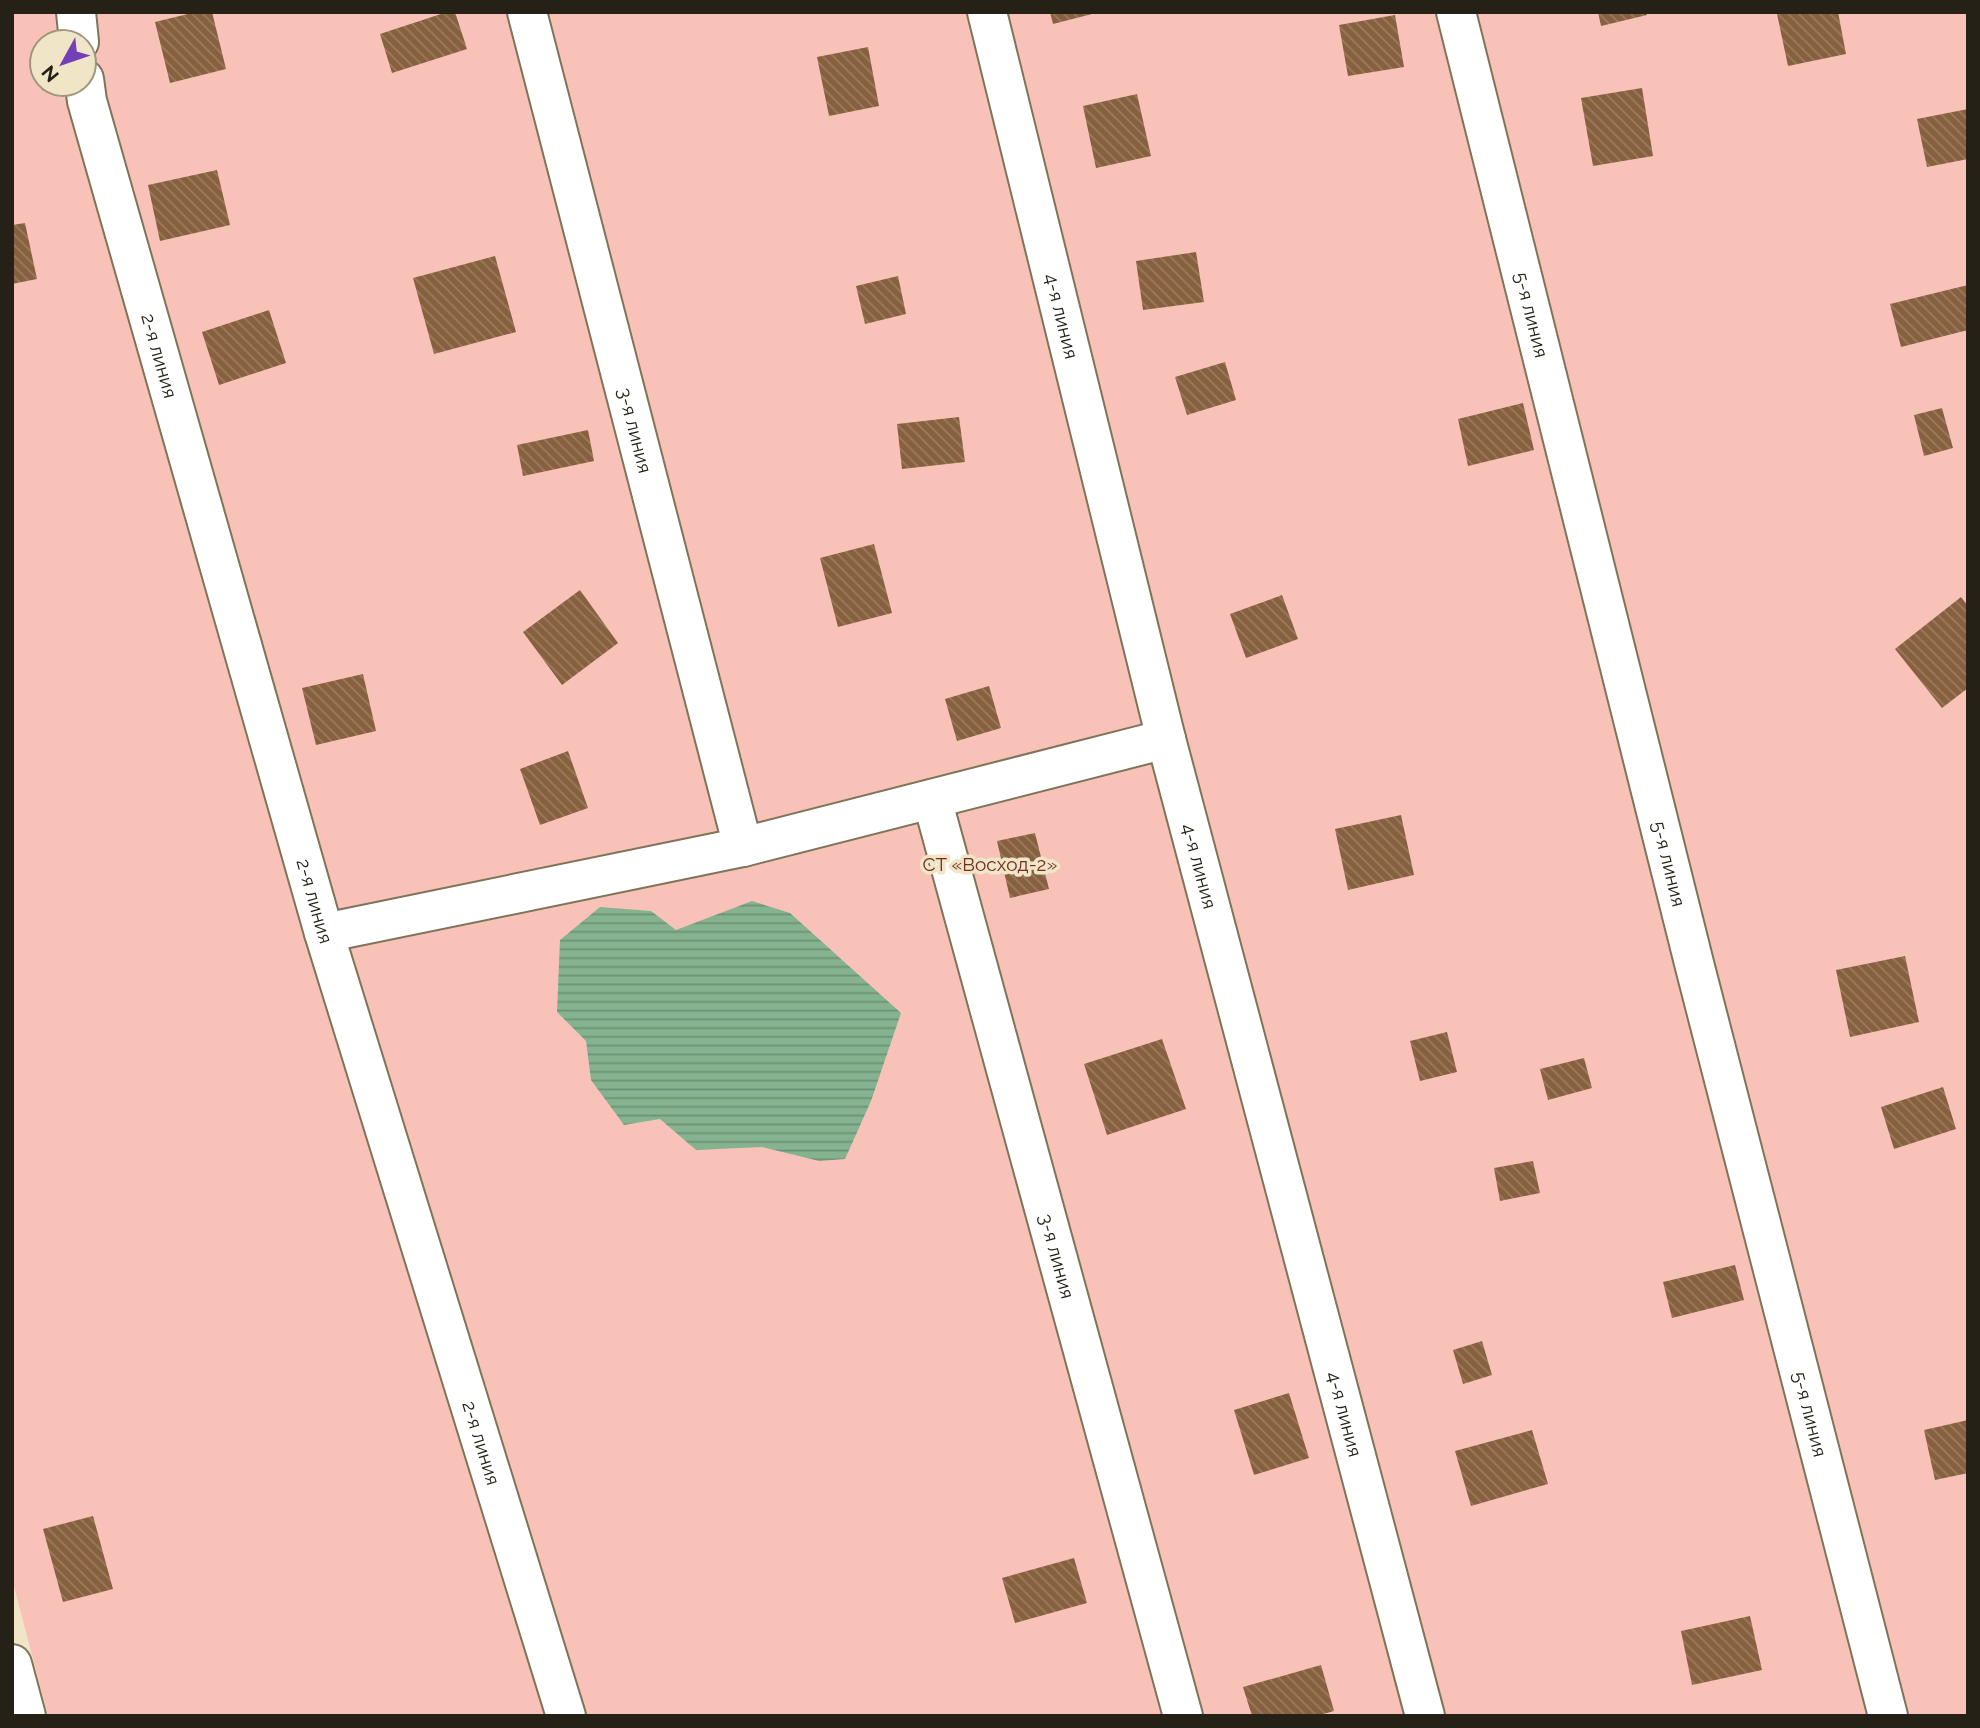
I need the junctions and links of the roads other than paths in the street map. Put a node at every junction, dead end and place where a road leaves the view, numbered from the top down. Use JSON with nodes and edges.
{"nodes":[{"id":1,"x":527,"y":12,"type":"edge"},
{"id":2,"x":987,"y":12,"type":"edge"},
{"id":3,"x":1456,"y":12,"type":"edge"},
{"id":4,"x":87,"y":98,"type":"edge"},
{"id":5,"x":1166,"y":739,"type":"junction"},
{"id":6,"x":932,"y":799,"type":"junction"},
{"id":7,"x":743,"y":847,"type":"junction"},
{"id":8,"x":324,"y":933,"type":"junction"},
{"id":9,"x":12,"y":1664,"type":"edge"},
{"id":10,"x":26,"y":1716,"type":"edge"},
{"id":11,"x":566,"y":1716,"type":"edge"},
{"id":12,"x":1183,"y":1716,"type":"edge"},
{"id":13,"x":1425,"y":1716,"type":"edge"},
{"id":14,"x":1888,"y":1716,"type":"edge"}],
"edges":[{"from":1,"to":7,"type":"street","name":"3-я линия"},
{"from":2,"to":5,"type":"street","name":"4-я линия"},
{"from":3,"to":14,"type":"street","name":"5-я линия"},
{"from":4,"to":8,"type":"street","name":"2-я линия"},
{"from":5,"to":6,"type":"street"},
{"from":5,"to":13,"type":"street","name":"4-я линия"},
{"from":6,"to":7,"type":"street"},
{"from":6,"to":12,"type":"street","name":"3-я линия"},
{"from":7,"to":8,"type":"street"},
{"from":8,"to":11,"type":"street","name":"2-я линия"},
{"from":9,"to":10,"type":"street"}]}
